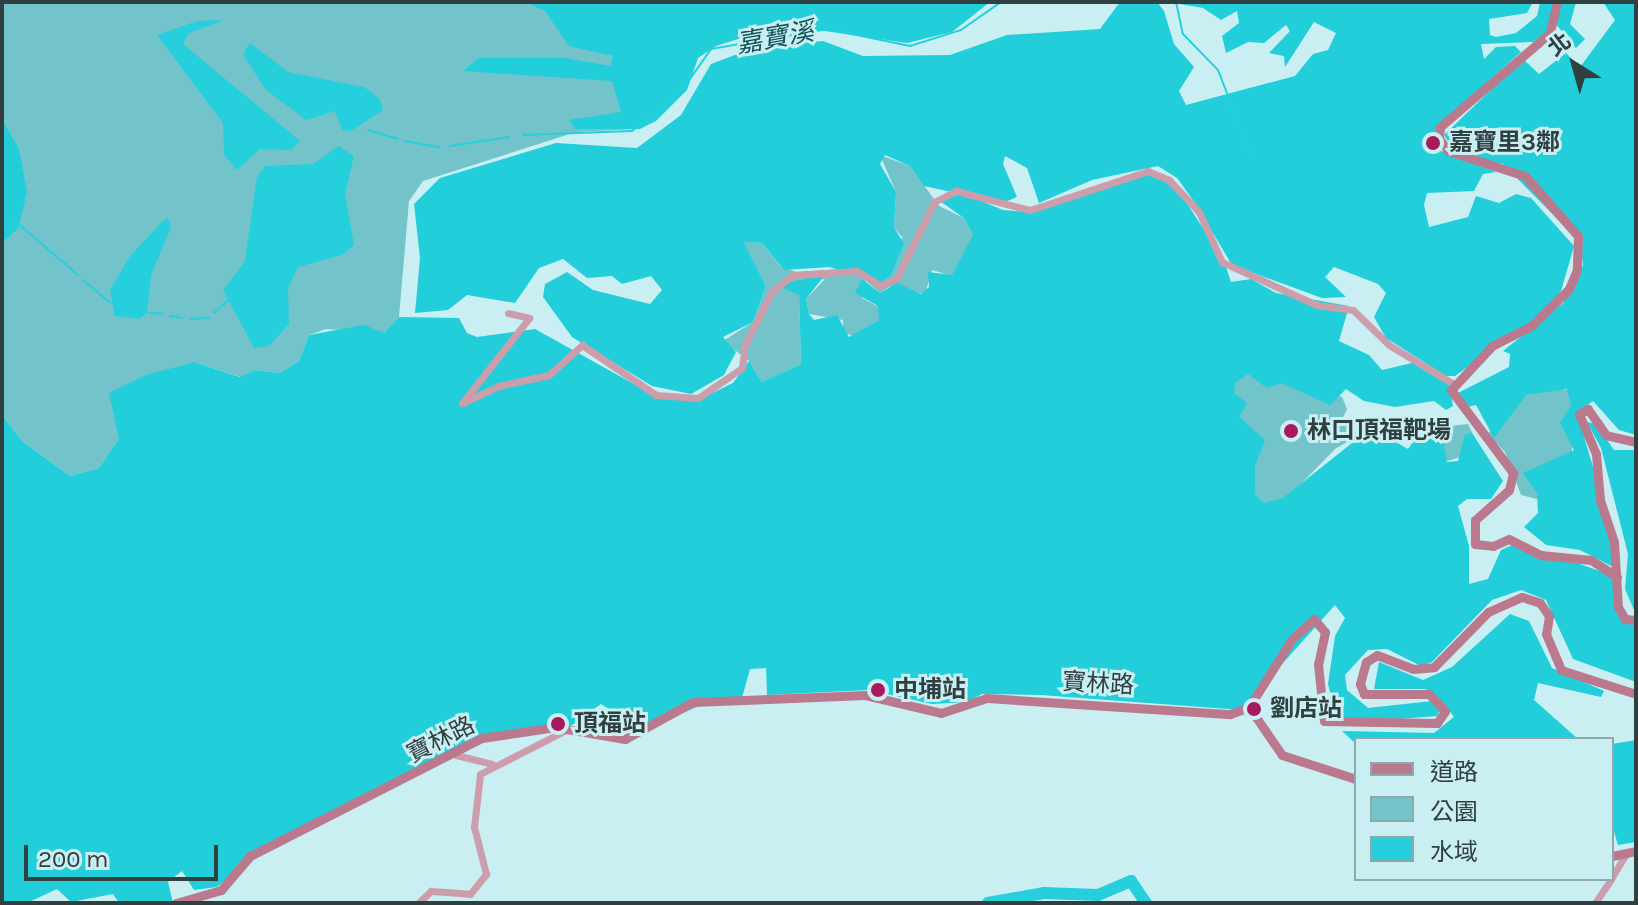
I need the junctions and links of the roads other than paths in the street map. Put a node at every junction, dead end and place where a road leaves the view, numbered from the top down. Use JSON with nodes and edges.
{"nodes":[{"id":1,"x":1557,"y":2,"type":"edge"},
{"id":2,"x":508,"y":313,"type":"dead end"},
{"id":3,"x":1452,"y":383,"type":"junction"},
{"id":4,"x":1636,"y":442,"type":"edge"},
{"id":5,"x":1617,"y":577,"type":"junction"},
{"id":6,"x":1636,"y":620,"type":"edge"},
{"id":7,"x":1636,"y":694,"type":"edge"},
{"id":8,"x":1249,"y":707,"type":"junction"},
{"id":9,"x":569,"y":728,"type":"junction"},
{"id":10,"x":456,"y":755,"type":"junction"},
{"id":11,"x":492,"y":764,"type":"junction"},
{"id":12,"x":1354,"y":778,"type":"edge"},
{"id":13,"x":1631,"y":853,"type":"edge"},
{"id":14,"x":1614,"y":874,"type":"edge"},
{"id":15,"x":1609,"y":881,"type":"edge"},
{"id":16,"x":176,"y":903,"type":"edge"},
{"id":17,"x":418,"y":903,"type":"edge"},
{"id":18,"x":1595,"y":903,"type":"edge"}],
"edges":[{"from":1,"to":3,"type":"main road"},
{"from":2,"to":3,"type":"street"},
{"from":3,"to":5,"type":"main road"},
{"from":4,"to":5,"type":"main road"},
{"from":5,"to":6,"type":"main road"},
{"from":7,"to":8,"type":"main road"},
{"from":8,"to":9,"type":"main road","name":"寶林路"},
{"from":8,"to":12,"type":"main road"},
{"from":9,"to":10,"type":"main road","name":"寶林路"},
{"from":9,"to":11,"type":"street"},
{"from":10,"to":11,"type":"street"},
{"from":10,"to":16,"type":"main road","name":"寶林路"},
{"from":11,"to":17,"type":"street"},
{"from":13,"to":14,"type":"street"},
{"from":15,"to":18,"type":"street"}]}
